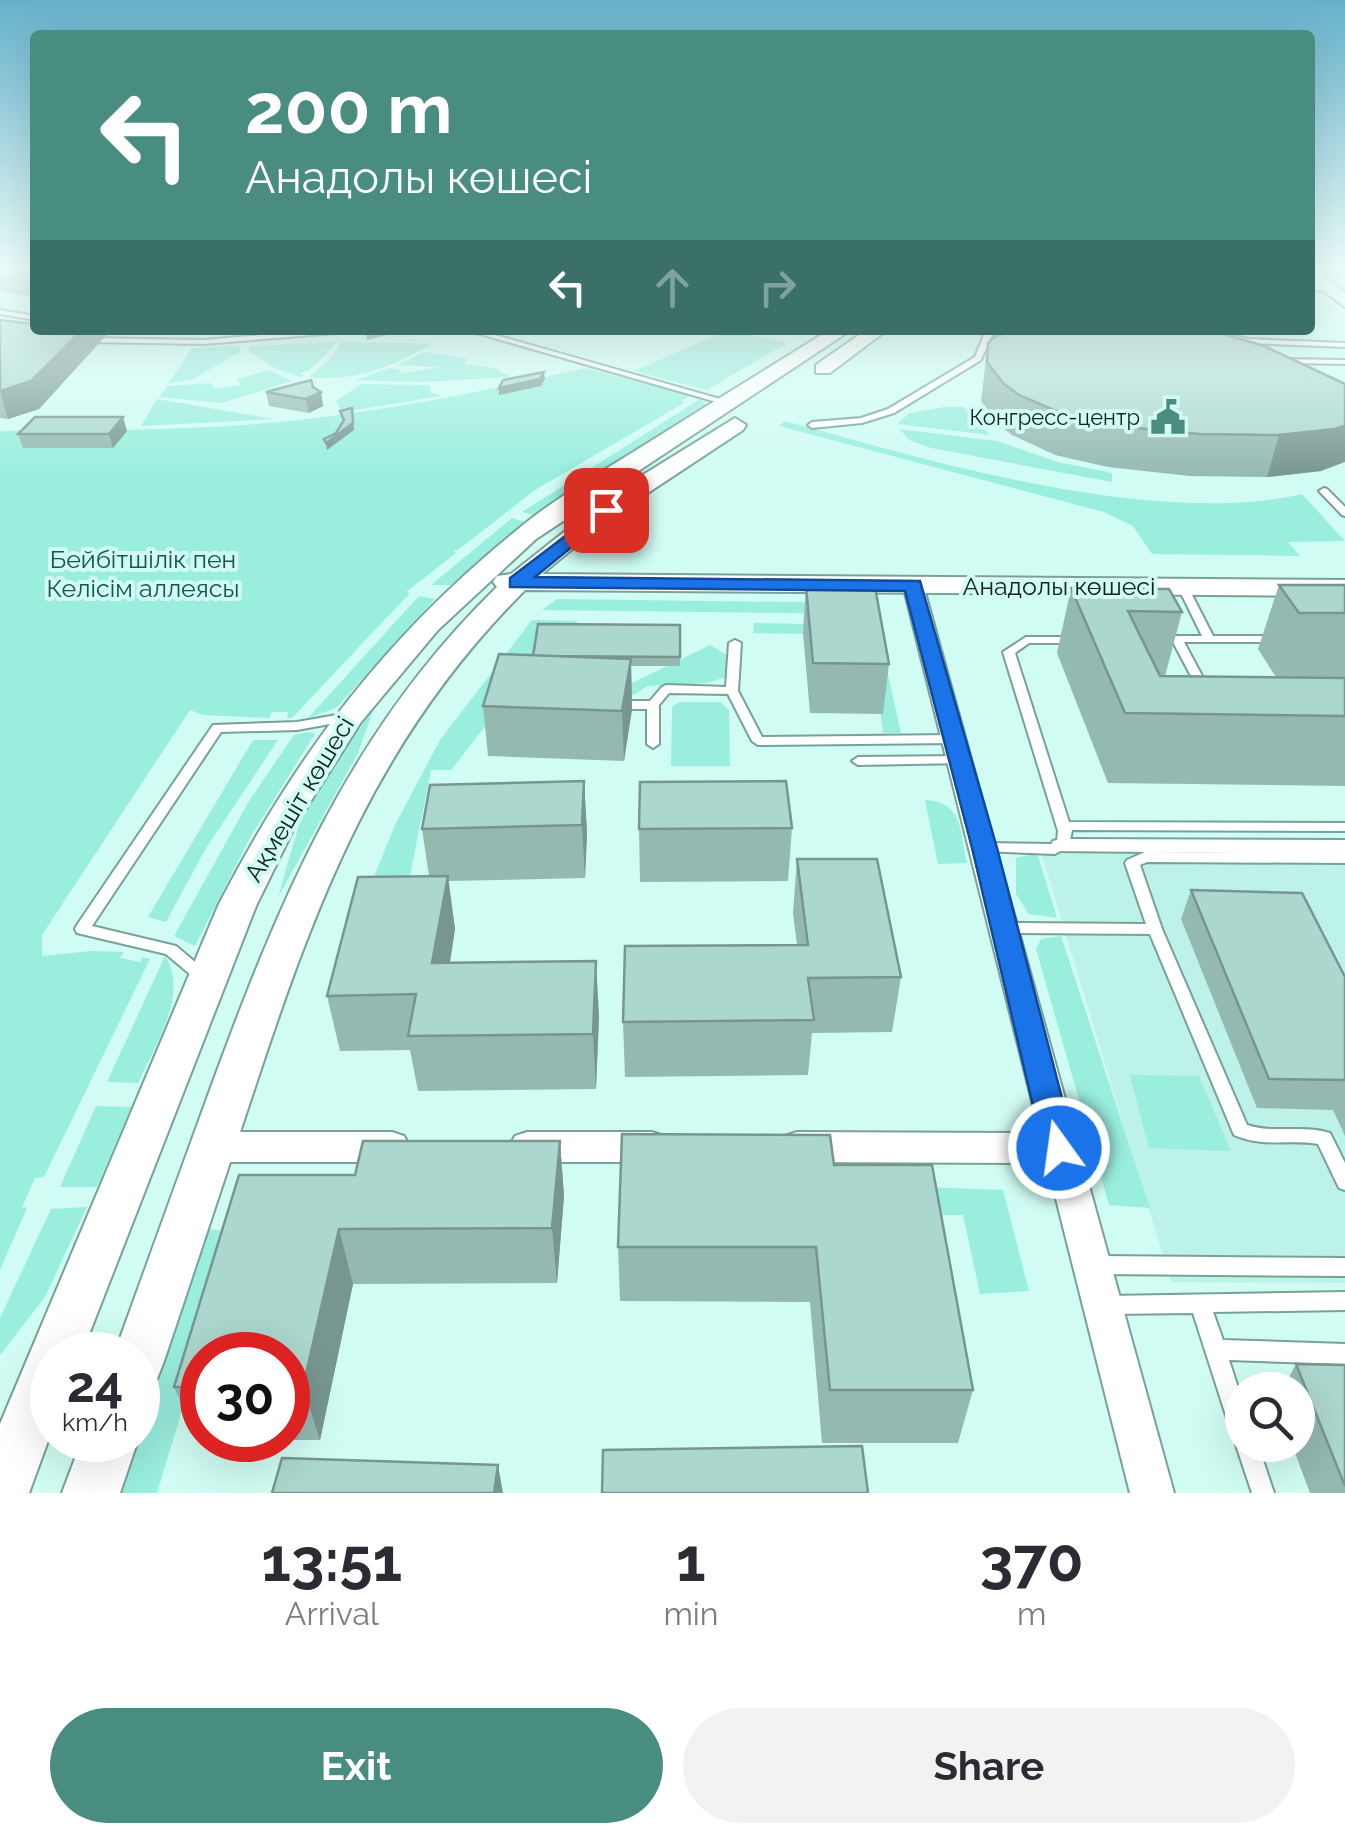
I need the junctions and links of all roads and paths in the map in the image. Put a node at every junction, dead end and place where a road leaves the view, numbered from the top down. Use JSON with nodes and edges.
{"nodes":[{"id":1,"x":98,"y":340,"type":"edge"},
{"id":2,"x":157,"y":340,"type":"edge"},
{"id":3,"x":241,"y":340,"type":"edge"},
{"id":4,"x":504,"y":340,"type":"edge"},
{"id":5,"x":827,"y":340,"type":"edge"},
{"id":6,"x":864,"y":340,"type":"edge"},
{"id":7,"x":983,"y":340,"type":"edge"},
{"id":8,"x":1237,"y":340,"type":"edge"},
{"id":9,"x":1273,"y":340,"type":"edge"},
{"id":10,"x":1279,"y":342,"type":"junction"},
{"id":11,"x":154,"y":343,"type":"junction"},
{"id":12,"x":1345,"y":344,"type":"edge"},
{"id":13,"x":1270,"y":361,"type":"edge"},
{"id":14,"x":1345,"y":362,"type":"edge"},
{"id":15,"x":1272,"y":372,"type":"edge"},
{"id":16,"x":804,"y":381,"type":"dead end"},
{"id":17,"x":730,"y":403,"type":"junction"},
{"id":18,"x":759,"y":410,"type":"dead end"},
{"id":19,"x":812,"y":425,"type":"dead end"},
{"id":20,"x":1324,"y":491,"type":"dead end"},
{"id":21,"x":1345,"y":514,"type":"edge"},
{"id":22,"x":495,"y":582,"type":"junction"},
{"id":23,"x":914,"y":585,"type":"junction"},
{"id":24,"x":1183,"y":587,"type":"junction"},
{"id":25,"x":1345,"y":588,"type":"edge"},
{"id":26,"x":1210,"y":638,"type":"junction"},
{"id":27,"x":1139,"y":639,"type":"edge"},
{"id":28,"x":1177,"y":639,"type":"junction"},
{"id":29,"x":1083,"y":640,"type":"edge"},
{"id":30,"x":1287,"y":640,"type":"edge"},
{"id":31,"x":736,"y":643,"type":"dead end"},
{"id":32,"x":732,"y":691,"type":"junction"},
{"id":33,"x":1207,"y":696,"type":"edge"},
{"id":34,"x":596,"y":704,"type":"edge"},
{"id":35,"x":653,"y":706,"type":"junction"},
{"id":36,"x":348,"y":717,"type":"junction"},
{"id":37,"x":653,"y":744,"type":"dead end"},
{"id":38,"x":958,"y":750,"type":"junction"},
{"id":39,"x":858,"y":761,"type":"dead end"},
{"id":40,"x":1345,"y":827,"type":"edge"},
{"id":41,"x":1062,"y":836,"type":"junction"},
{"id":42,"x":1345,"y":847,"type":"edge"},
{"id":43,"x":985,"y":848,"type":"junction"},
{"id":44,"x":1345,"y":858,"type":"edge"},
{"id":45,"x":1004,"y":928,"type":"junction"},
{"id":46,"x":1155,"y":930,"type":"junction"},
{"id":47,"x":205,"y":979,"type":"junction"},
{"id":48,"x":212,"y":1147,"type":"junction"},
{"id":49,"x":418,"y":1147,"type":"edge"},
{"id":50,"x":497,"y":1147,"type":"edge"},
{"id":51,"x":693,"y":1147,"type":"edge"},
{"id":52,"x":772,"y":1148,"type":"edge"},
{"id":53,"x":1059,"y":1148,"type":"junction"},
{"id":54,"x":1345,"y":1182,"type":"edge"},
{"id":55,"x":1090,"y":1264,"type":"junction"},
{"id":56,"x":1345,"y":1267,"type":"edge"},
{"id":57,"x":1345,"y":1301,"type":"edge"},
{"id":58,"x":1200,"y":1304,"type":"junction"},
{"id":59,"x":1101,"y":1305,"type":"junction"},
{"id":60,"x":64,"y":1332,"type":"edge"},
{"id":61,"x":148,"y":1332,"type":"edge"},
{"id":62,"x":1216,"y":1350,"type":"junction"},
{"id":63,"x":1345,"y":1354,"type":"edge"},
{"id":64,"x":1225,"y":1378,"type":"edge"},
{"id":65,"x":30,"y":1418,"type":"edge"},
{"id":66,"x":102,"y":1462,"type":"edge"},
{"id":67,"x":1253,"y":1462,"type":"edge"},
{"id":68,"x":0,"y":1492,"type":"edge"},
{"id":69,"x":91,"y":1493,"type":"edge"},
{"id":70,"x":1152,"y":1493,"type":"edge"},
{"id":71,"x":1263,"y":1493,"type":"edge"}],
"edges":[{"from":1,"to":11,"type":"lane"},
{"from":2,"to":11,"type":"lane"},
{"from":3,"to":11,"type":"lane"},
{"from":4,"to":17,"type":"lane"},
{"from":5,"to":17,"type":"street","name":"Ақмешіт көшесі"},
{"from":6,"to":16,"type":"street"},
{"from":7,"to":19,"type":"lane"},
{"from":8,"to":10,"type":"lane"},
{"from":9,"to":10,"type":"lane"},
{"from":10,"to":12,"type":"lane"},
{"from":13,"to":14,"type":"lane"},
{"from":14,"to":15,"type":"lane"},
{"from":17,"to":22,"type":"street","name":"Ақмешіт көшесі"},
{"from":18,"to":22,"type":"street","name":"Ақмешіт көшесі"},
{"from":20,"to":21,"type":"lane"},
{"from":22,"to":23,"type":"street","name":"Анадолы көшесі"},
{"from":22,"to":36,"type":"street","name":"Ақмешіт көшесі"},
{"from":22,"to":48,"type":"street","name":"Ақмешіт көшесі"},
{"from":23,"to":24,"type":"street","name":"Анадолы көшесі"},
{"from":23,"to":38,"type":"street"},
{"from":24,"to":25,"type":"street","name":"Анадолы көшесі"},
{"from":24,"to":26,"type":"lane"},
{"from":26,"to":28,"type":"lane"},
{"from":26,"to":30,"type":"lane"},
{"from":27,"to":28,"type":"lane"},
{"from":28,"to":33,"type":"lane"},
{"from":29,"to":41,"type":"lane"},
{"from":31,"to":32,"type":"lane"},
{"from":32,"to":35,"type":"lane"},
{"from":32,"to":38,"type":"lane"},
{"from":34,"to":35,"type":"lane"},
{"from":35,"to":37,"type":"lane"},
{"from":36,"to":47,"type":"street","name":"Ақмешіт көшесі"},
{"from":36,"to":47,"type":"lane"},
{"from":38,"to":39,"type":"lane"},
{"from":38,"to":43,"type":"street"},
{"from":40,"to":41,"type":"lane"},
{"from":41,"to":42,"type":"street"},
{"from":41,"to":43,"type":"lane"},
{"from":43,"to":45,"type":"street"},
{"from":44,"to":46,"type":"lane"},
{"from":45,"to":46,"type":"lane"},
{"from":45,"to":53,"type":"street"},
{"from":46,"to":54,"type":"lane"},
{"from":47,"to":60,"type":"street","name":"Ақмешіт көшесі"},
{"from":48,"to":49,"type":"street"},
{"from":48,"to":61,"type":"street","name":"Ақмешіт көшесі"},
{"from":50,"to":51,"type":"street"},
{"from":52,"to":53,"type":"street"},
{"from":53,"to":55,"type":"street"},
{"from":55,"to":56,"type":"lane"},
{"from":55,"to":59,"type":"street"},
{"from":57,"to":58,"type":"lane"},
{"from":58,"to":59,"type":"lane"},
{"from":58,"to":62,"type":"lane"},
{"from":59,"to":70,"type":"street"},
{"from":62,"to":63,"type":"lane"},
{"from":62,"to":64,"type":"lane"},
{"from":65,"to":68,"type":"street","name":"Ақмешіт көшесі"},
{"from":66,"to":69,"type":"street"},
{"from":67,"to":71,"type":"lane"}]}
